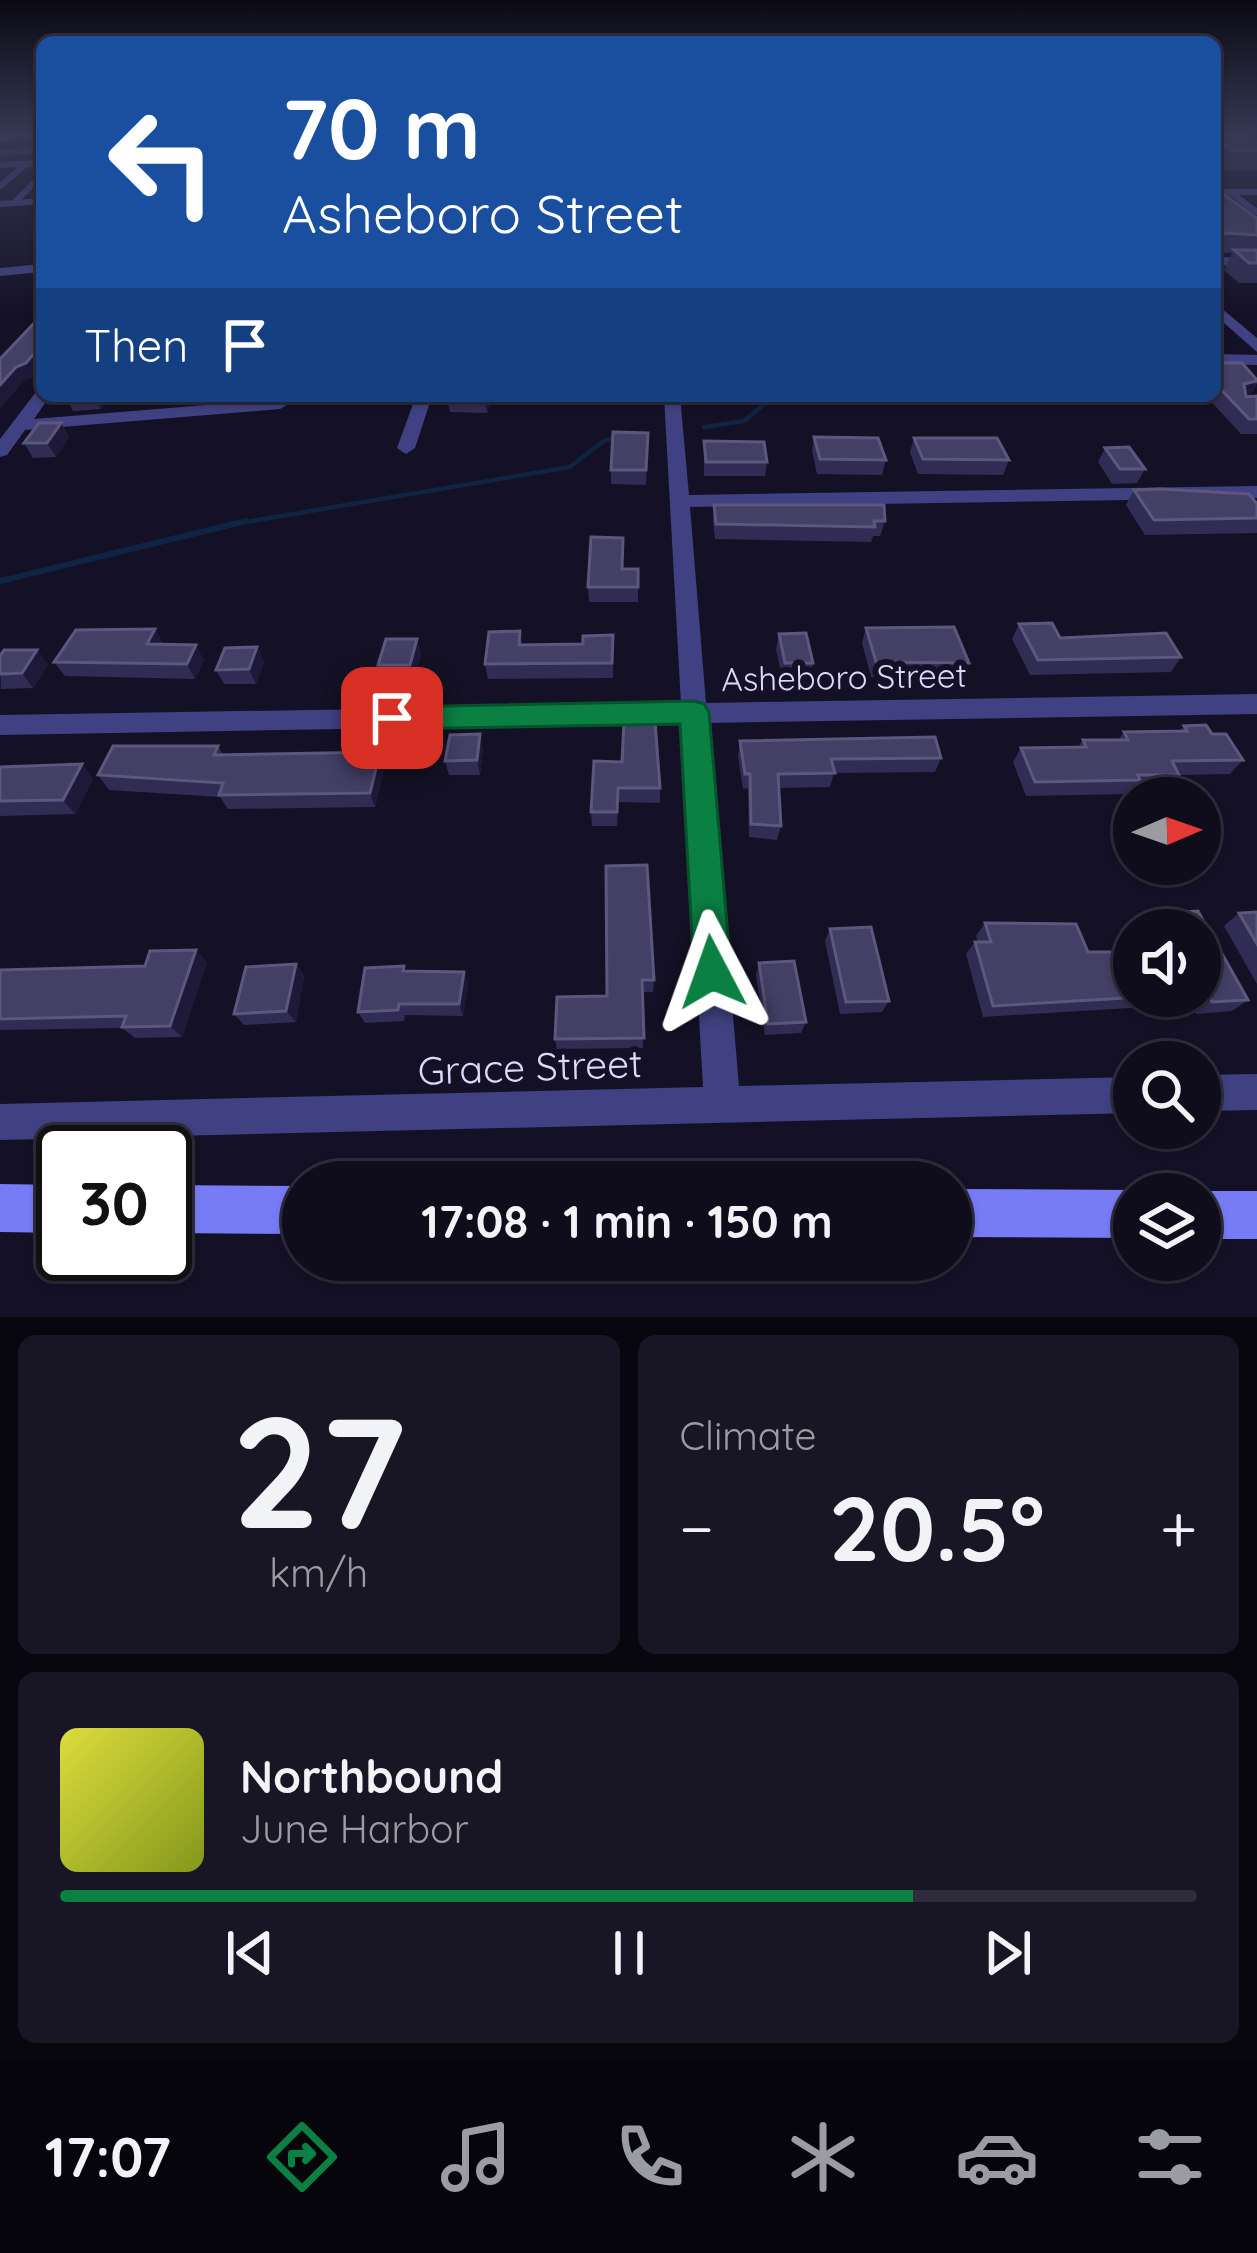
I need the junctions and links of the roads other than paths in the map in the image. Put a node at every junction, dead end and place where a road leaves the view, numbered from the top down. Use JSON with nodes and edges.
{"nodes":[{"id":1,"x":23,"y":194,"type":"edge"},
{"id":2,"x":1226,"y":194,"type":"edge"},
{"id":3,"x":36,"y":201,"type":"edge"},
{"id":4,"x":14,"y":203,"type":"junction"},
{"id":5,"x":0,"y":204,"type":"edge"},
{"id":6,"x":1257,"y":216,"type":"edge"},
{"id":7,"x":1239,"y":219,"type":"edge"},
{"id":8,"x":1221,"y":261,"type":"edge"},
{"id":9,"x":1257,"y":262,"type":"edge"},
{"id":10,"x":36,"y":269,"type":"edge"},
{"id":11,"x":0,"y":272,"type":"edge"},
{"id":12,"x":1221,"y":313,"type":"edge"},
{"id":13,"x":1257,"y":347,"type":"edge"},
{"id":14,"x":1221,"y":359,"type":"edge"},
{"id":15,"x":1257,"y":360,"type":"edge"},
{"id":16,"x":37,"y":402,"type":"edge"},
{"id":17,"x":422,"y":402,"type":"edge"},
{"id":18,"x":672,"y":402,"type":"edge"},
{"id":19,"x":280,"y":404,"type":"dead end"},
{"id":20,"x":20,"y":425,"type":"junction"},
{"id":21,"x":406,"y":448,"type":"dead end"},
{"id":22,"x":0,"y":451,"type":"edge"},
{"id":23,"x":1257,"y":492,"type":"edge"},
{"id":24,"x":678,"y":501,"type":"junction"},
{"id":25,"x":1257,"y":704,"type":"edge"},
{"id":26,"x":694,"y":712,"type":"junction"},
{"id":27,"x":0,"y":725,"type":"edge"},
{"id":28,"x":1257,"y":1091,"type":"edge"},
{"id":29,"x":1221,"y":1092,"type":"edge"},
{"id":30,"x":1113,"y":1095,"type":"edge"},
{"id":31,"x":722,"y":1102,"type":"junction"},
{"id":32,"x":0,"y":1122,"type":"edge"},
{"id":33,"x":0,"y":1208,"type":"edge"},
{"id":34,"x":36,"y":1209,"type":"edge"},
{"id":35,"x":192,"y":1209,"type":"edge"},
{"id":36,"x":282,"y":1210,"type":"edge"},
{"id":37,"x":972,"y":1213,"type":"edge"},
{"id":38,"x":1113,"y":1214,"type":"edge"},
{"id":39,"x":1221,"y":1215,"type":"edge"},
{"id":40,"x":1257,"y":1215,"type":"edge"}],
"edges":[{"from":1,"to":4,"type":"lane"},
{"from":2,"to":6,"type":"lane"},
{"from":3,"to":4,"type":"lane"},
{"from":4,"to":5,"type":"lane"},
{"from":6,"to":7,"type":"lane"},
{"from":8,"to":9,"type":"street"},
{"from":10,"to":11,"type":"street"},
{"from":12,"to":13,"type":"street"},
{"from":14,"to":15,"type":"street"},
{"from":16,"to":20,"type":"street"},
{"from":17,"to":21,"type":"street"},
{"from":18,"to":24,"type":"street"},
{"from":19,"to":20,"type":"street"},
{"from":20,"to":22,"type":"street"},
{"from":23,"to":24,"type":"street"},
{"from":24,"to":26,"type":"street"},
{"from":25,"to":26,"type":"street","name":"Asheboro Street"},
{"from":26,"to":27,"type":"street","name":"Asheboro Street"},
{"from":26,"to":31,"type":"street"},
{"from":28,"to":29,"type":"street"},
{"from":30,"to":31,"type":"street","name":"Grace Street"},
{"from":31,"to":32,"type":"street","name":"Grace Street"},
{"from":33,"to":34,"type":"main road"},
{"from":35,"to":36,"type":"main road"},
{"from":37,"to":38,"type":"main road"},
{"from":39,"to":40,"type":"main road"}]}
